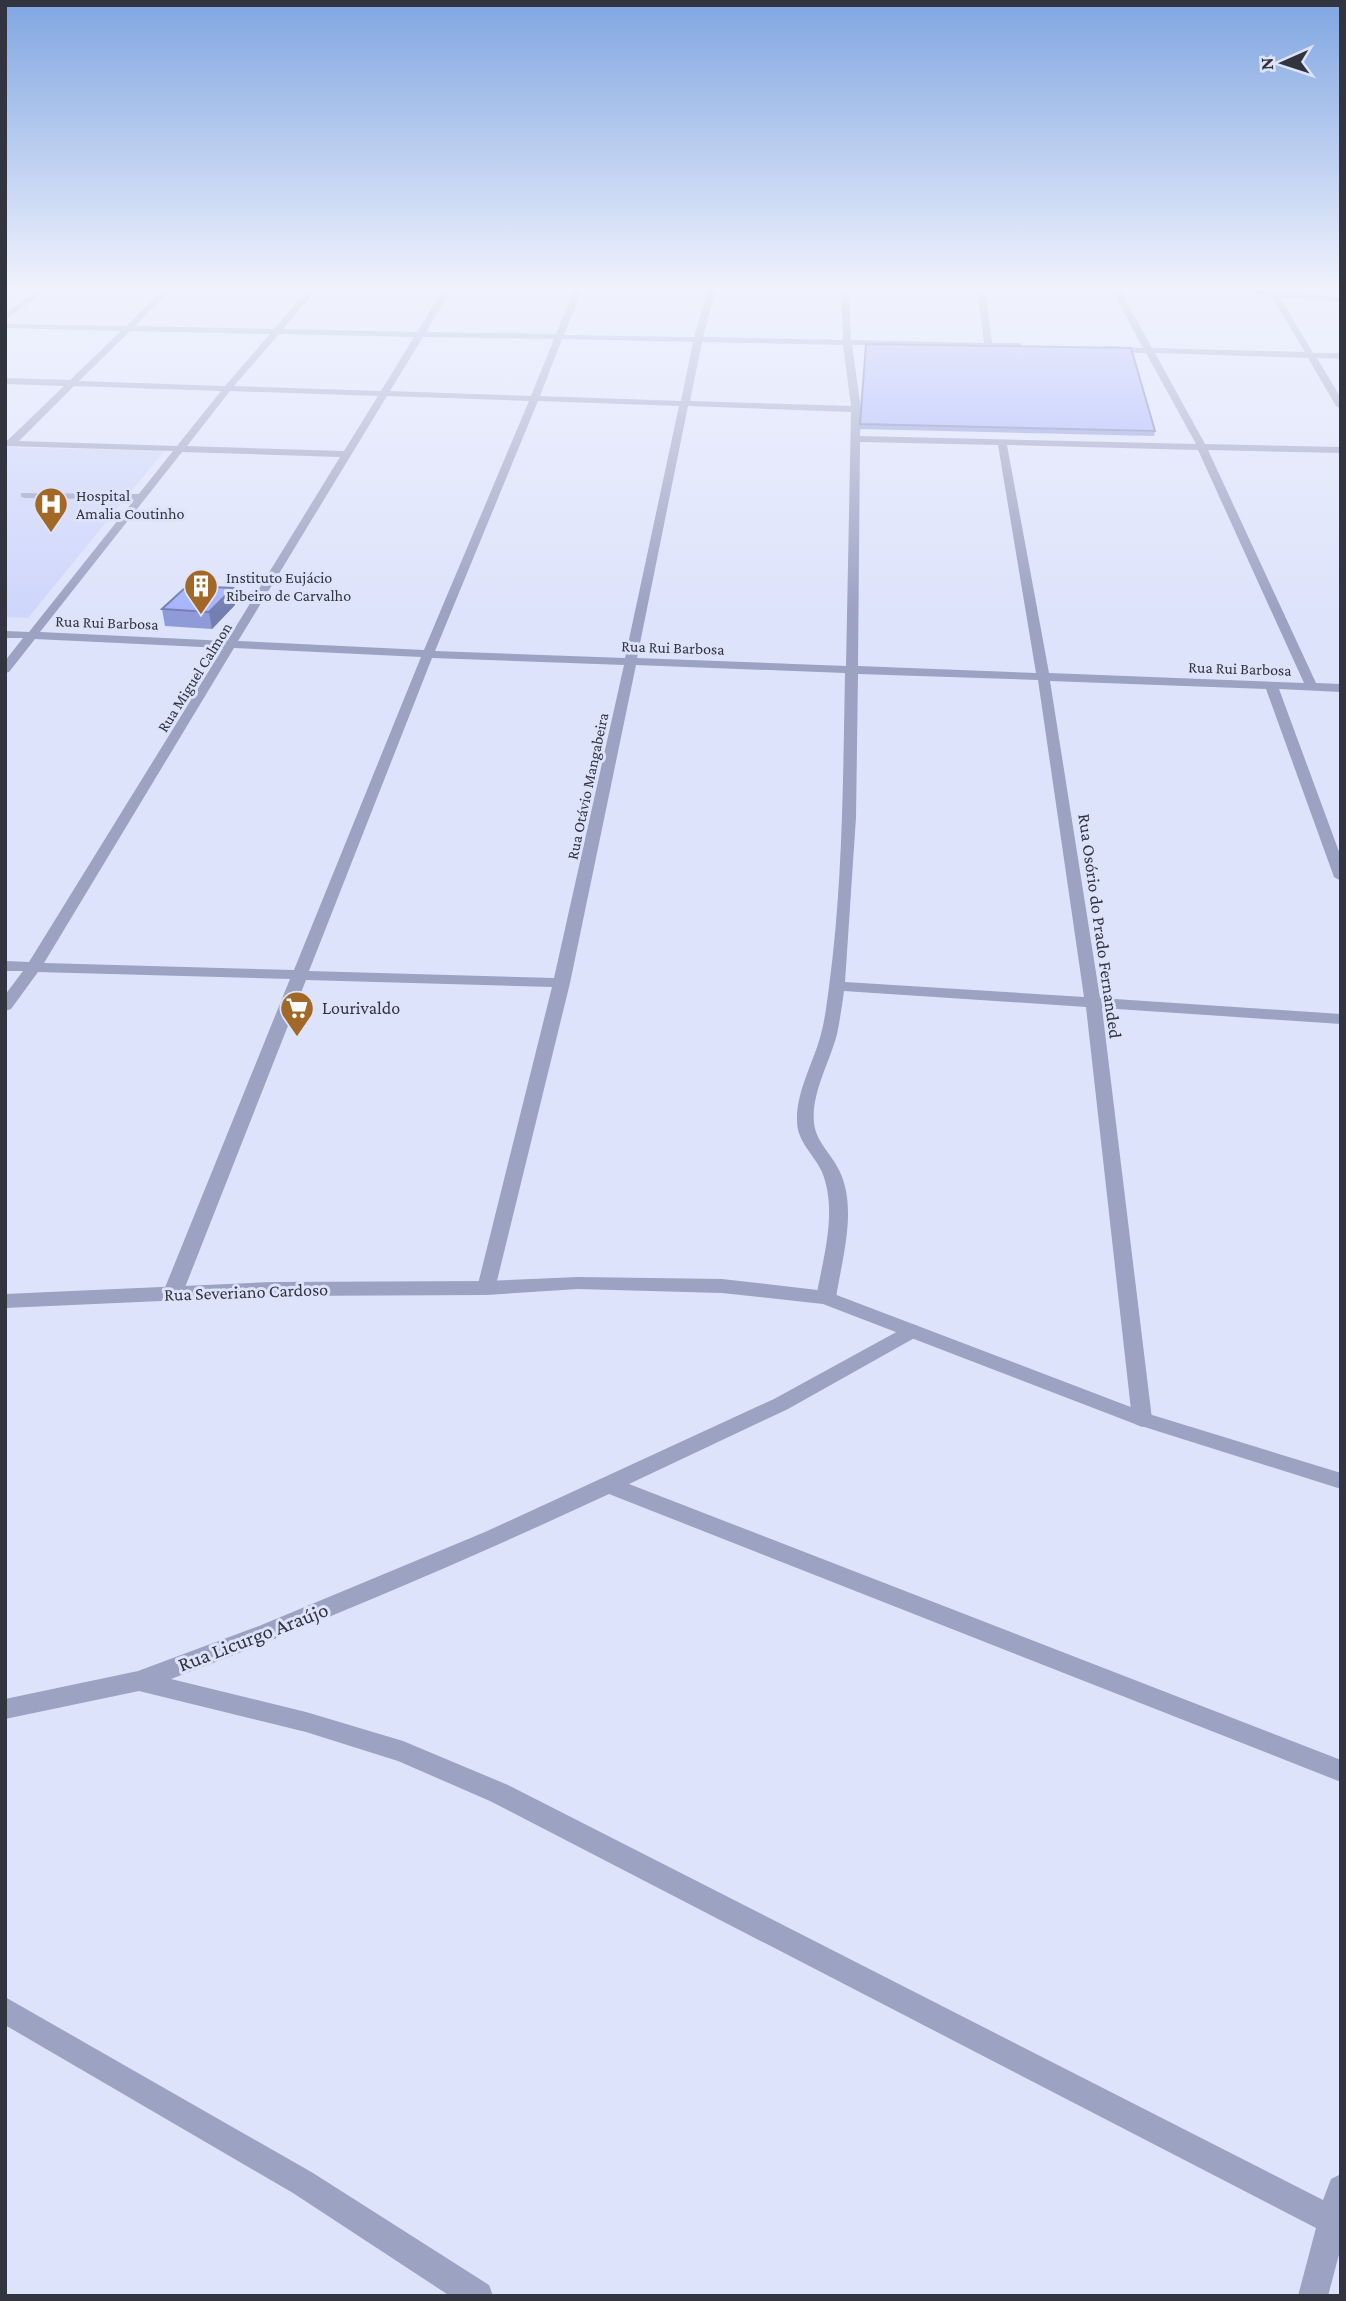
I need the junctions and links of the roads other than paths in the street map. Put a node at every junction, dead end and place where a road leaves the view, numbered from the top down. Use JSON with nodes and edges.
{"nodes":[{"id":1,"x":55,"y":397,"type":"edge"},
{"id":2,"x":220,"y":397,"type":"edge"},
{"id":3,"x":380,"y":397,"type":"edge"},
{"id":4,"x":485,"y":397,"type":"edge"},
{"id":5,"x":685,"y":397,"type":"edge"},
{"id":6,"x":854,"y":397,"type":"edge"},
{"id":7,"x":1175,"y":397,"type":"edge"},
{"id":8,"x":534,"y":399,"type":"junction"},
{"id":9,"x":684,"y":404,"type":"junction"},
{"id":10,"x":856,"y":410,"type":"junction"},
{"id":11,"x":856,"y":439,"type":"junction"},
{"id":12,"x":1002,"y":442,"type":"junction"},
{"id":13,"x":8,"y":443,"type":"edge"},
{"id":14,"x":1202,"y":447,"type":"junction"},
{"id":15,"x":180,"y":448,"type":"junction"},
{"id":16,"x":1341,"y":450,"type":"edge"},
{"id":17,"x":347,"y":454,"type":"junction"},
{"id":18,"x":25,"y":495,"type":"dead end"},
{"id":19,"x":141,"y":497,"type":"junction"},
{"id":20,"x":5,"y":634,"type":"edge"},
{"id":21,"x":32,"y":635,"type":"junction"},
{"id":22,"x":232,"y":644,"type":"junction"},
{"id":23,"x":428,"y":654,"type":"junction"},
{"id":24,"x":630,"y":662,"type":"junction"},
{"id":25,"x":5,"y":669,"type":"edge"},
{"id":26,"x":851,"y":669,"type":"junction"},
{"id":27,"x":1043,"y":676,"type":"junction"},
{"id":28,"x":1271,"y":685,"type":"junction"},
{"id":29,"x":1312,"y":687,"type":"junction"},
{"id":30,"x":1341,"y":688,"type":"edge"},
{"id":31,"x":1341,"y":877,"type":"edge"},
{"id":32,"x":5,"y":966,"type":"edge"},
{"id":33,"x":34,"y":967,"type":"junction"},
{"id":34,"x":298,"y":975,"type":"junction"},
{"id":35,"x":562,"y":983,"type":"junction"},
{"id":36,"x":837,"y":986,"type":"junction"},
{"id":37,"x":1093,"y":1003,"type":"junction"},
{"id":38,"x":5,"y":1006,"type":"edge"},
{"id":39,"x":1341,"y":1019,"type":"edge"},
{"id":40,"x":487,"y":1288,"type":"junction"},
{"id":41,"x":172,"y":1295,"type":"junction"},
{"id":42,"x":826,"y":1298,"type":"junction"},
{"id":43,"x":5,"y":1301,"type":"edge"},
{"id":44,"x":911,"y":1331,"type":"junction"},
{"id":45,"x":1142,"y":1419,"type":"junction"},
{"id":46,"x":1341,"y":1481,"type":"edge"},
{"id":47,"x":609,"y":1485,"type":"junction"},
{"id":48,"x":139,"y":1681,"type":"junction"},
{"id":49,"x":5,"y":1709,"type":"edge"},
{"id":50,"x":1341,"y":1771,"type":"edge"},
{"id":51,"x":5,"y":2010,"type":"edge"},
{"id":52,"x":1341,"y":2189,"type":"edge"},
{"id":53,"x":1336,"y":2223,"type":"edge"},
{"id":54,"x":478,"y":2296,"type":"edge"},
{"id":55,"x":1313,"y":2296,"type":"edge"}],
"edges":[{"from":1,"to":13,"type":"street"},
{"from":2,"to":15,"type":"street"},
{"from":3,"to":17,"type":"street","name":"Rua Miguel Calmon"},
{"from":4,"to":8,"type":"street"},
{"from":5,"to":9,"type":"street","name":"Rua Otávio Mangabeira"},
{"from":6,"to":10,"type":"street"},
{"from":7,"to":14,"type":"street"},
{"from":8,"to":9,"type":"street"},
{"from":8,"to":23,"type":"street"},
{"from":9,"to":10,"type":"street"},
{"from":9,"to":24,"type":"street","name":"Rua Otávio Mangabeira"},
{"from":10,"to":11,"type":"street"},
{"from":11,"to":12,"type":"street"},
{"from":11,"to":26,"type":"street"},
{"from":12,"to":14,"type":"street"},
{"from":12,"to":27,"type":"street","name":"Rua Osório do Prado Fernanded"},
{"from":13,"to":15,"type":"street"},
{"from":14,"to":16,"type":"street"},
{"from":14,"to":29,"type":"street"},
{"from":15,"to":17,"type":"street"},
{"from":15,"to":19,"type":"street"},
{"from":17,"to":22,"type":"street","name":"Rua Miguel Calmon"},
{"from":18,"to":19,"type":"street"},
{"from":19,"to":21,"type":"street"},
{"from":20,"to":21,"type":"street","name":"Rua Rui Barbosa"},
{"from":21,"to":22,"type":"street","name":"Rua Rui Barbosa"},
{"from":21,"to":25,"type":"street"},
{"from":22,"to":23,"type":"street","name":"Rua Rui Barbosa"},
{"from":22,"to":33,"type":"street","name":"Rua Miguel Calmon"},
{"from":23,"to":24,"type":"street","name":"Rua Rui Barbosa"},
{"from":23,"to":34,"type":"street"},
{"from":24,"to":26,"type":"street","name":"Rua Rui Barbosa"},
{"from":24,"to":35,"type":"street","name":"Rua Otávio Mangabeira"},
{"from":26,"to":27,"type":"street","name":"Rua Rui Barbosa"},
{"from":26,"to":36,"type":"street"},
{"from":27,"to":28,"type":"street","name":"Rua Rui Barbosa"},
{"from":27,"to":37,"type":"street","name":"Rua Osório do Prado Fernanded"},
{"from":28,"to":29,"type":"street","name":"Rua Rui Barbosa"},
{"from":28,"to":31,"type":"street"},
{"from":29,"to":30,"type":"street","name":"Rua Rui Barbosa"},
{"from":32,"to":33,"type":"street"},
{"from":33,"to":34,"type":"street"},
{"from":33,"to":38,"type":"street","name":"Rua Miguel Calmon"},
{"from":34,"to":35,"type":"street"},
{"from":34,"to":41,"type":"street"},
{"from":35,"to":40,"type":"street","name":"Rua Otávio Mangabeira"},
{"from":36,"to":37,"type":"street"},
{"from":36,"to":42,"type":"street"},
{"from":37,"to":39,"type":"street"},
{"from":37,"to":45,"type":"street","name":"Rua Osório do Prado Fernanded"},
{"from":40,"to":41,"type":"street","name":"Rua Severiano Cardoso"},
{"from":40,"to":42,"type":"street","name":"Rua Severiano Cardoso"},
{"from":41,"to":43,"type":"street","name":"Rua Severiano Cardoso"},
{"from":42,"to":44,"type":"street","name":"Rua Severiano Cardoso"},
{"from":44,"to":45,"type":"street","name":"Rua Severiano Cardoso"},
{"from":44,"to":47,"type":"street","name":"Rua Licurgo Araújo"},
{"from":45,"to":46,"type":"street","name":"Rua Severiano Cardoso"},
{"from":47,"to":48,"type":"street","name":"Rua Licurgo Araújo"},
{"from":47,"to":50,"type":"street"},
{"from":48,"to":49,"type":"street","name":"Rua Licurgo Araújo"},
{"from":48,"to":53,"type":"street"},
{"from":51,"to":54,"type":"street"},
{"from":52,"to":53,"type":"street"},
{"from":53,"to":55,"type":"street"}]}
